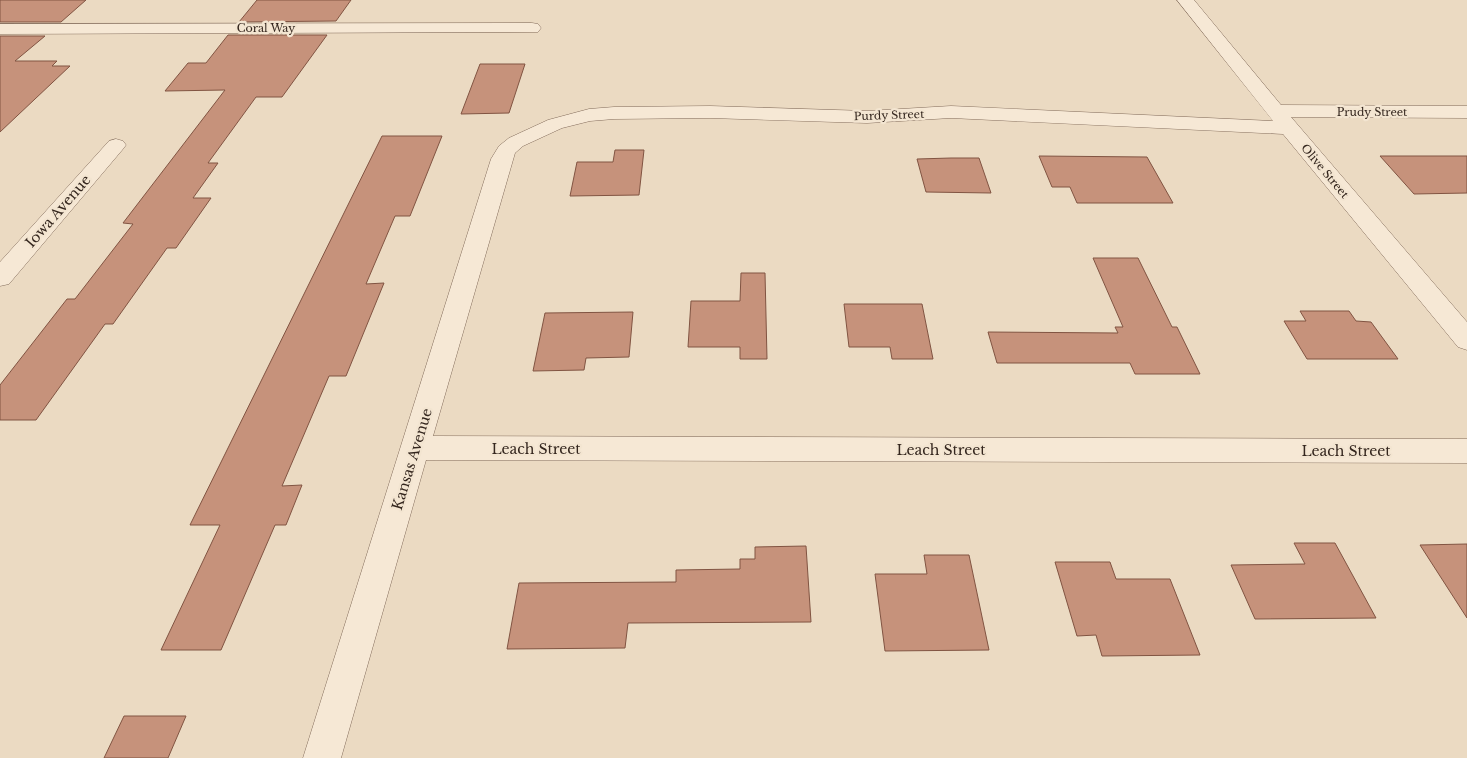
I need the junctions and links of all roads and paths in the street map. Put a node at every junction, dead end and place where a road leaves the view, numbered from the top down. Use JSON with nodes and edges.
{"nodes":[{"id":1,"x":1185,"y":0,"type":"edge"},
{"id":2,"x":532,"y":28,"type":"dead end"},
{"id":3,"x":0,"y":29,"type":"edge"},
{"id":4,"x":1467,"y":112,"type":"edge"},
{"id":5,"x":1283,"y":119,"type":"junction"},
{"id":6,"x":116,"y":145,"type":"dead end"},
{"id":7,"x":502,"y":159,"type":"joint"},
{"id":8,"x":0,"y":278,"type":"edge"},
{"id":9,"x":1467,"y":340,"type":"edge"},
{"id":10,"x":415,"y":448,"type":"junction"},
{"id":11,"x":1467,"y":451,"type":"edge"},
{"id":12,"x":322,"y":758,"type":"edge"}],
"edges":[{"from":1,"to":5,"type":"street","name":"Olive Street"},
{"from":2,"to":3,"type":"street","name":"Coral Way"},
{"from":4,"to":5,"type":"street","name":"Prudy Street"},
{"from":5,"to":7,"type":"street","name":"Purdy Street"},
{"from":5,"to":9,"type":"street","name":"Olive Street"},
{"from":6,"to":8,"type":"street","name":"Iowa Avenue"},
{"from":7,"to":10,"type":"street","name":"Kansas Avenue"},
{"from":10,"to":11,"type":"street","name":"Leach Street"},
{"from":10,"to":12,"type":"street","name":"Kansas Avenue"}]}
